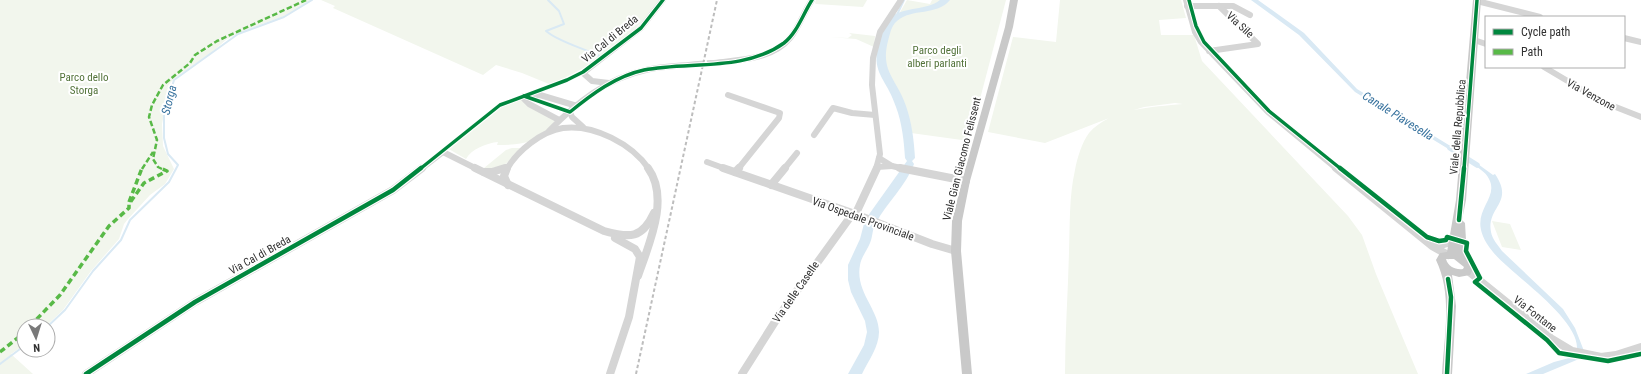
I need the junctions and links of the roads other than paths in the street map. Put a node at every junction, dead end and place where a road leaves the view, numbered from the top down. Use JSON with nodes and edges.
{"nodes":[{"id":1,"x":663,"y":0,"type":"edge"},
{"id":2,"x":812,"y":0,"type":"edge"},
{"id":3,"x":901,"y":0,"type":"edge"},
{"id":4,"x":1014,"y":0,"type":"edge"},
{"id":5,"x":1477,"y":1,"type":"edge"},
{"id":6,"x":1187,"y":3,"type":"edge"},
{"id":7,"x":1219,"y":6,"type":"junction"},
{"id":8,"x":1250,"y":15,"type":"dead end"},
{"id":9,"x":1536,"y":16,"type":"edge"},
{"id":10,"x":1625,"y":38,"type":"edge"},
{"id":11,"x":1474,"y":40,"type":"junction"},
{"id":12,"x":1641,"y":42,"type":"edge"},
{"id":13,"x":1485,"y":44,"type":"edge"},
{"id":14,"x":1209,"y":52,"type":"junction"},
{"id":15,"x":712,"y":63,"type":"tunnel mouth"},
{"id":16,"x":698,"y":64,"type":"tunnel mouth"},
{"id":17,"x":1546,"y":68,"type":"edge"},
{"id":18,"x":592,"y":81,"type":"junction"},
{"id":19,"x":610,"y":83,"type":"junction"},
{"id":20,"x":594,"y":93,"type":"junction"},
{"id":21,"x":728,"y":95,"type":"dead end"},
{"id":22,"x":577,"y":106,"type":"junction"},
{"id":23,"x":570,"y":112,"type":"junction"},
{"id":24,"x":875,"y":115,"type":"junction"},
{"id":25,"x":1641,"y":117,"type":"edge"},
{"id":26,"x":559,"y":120,"type":"junction"},
{"id":27,"x":583,"y":127,"type":"junction"},
{"id":28,"x":547,"y":132,"type":"junction"},
{"id":29,"x":814,"y":135,"type":"dead end"},
{"id":30,"x":797,"y":153,"type":"dead end"},
{"id":31,"x":879,"y":158,"type":"junction"},
{"id":32,"x":707,"y":162,"type":"dead end"},
{"id":33,"x":892,"y":166,"type":"junction"},
{"id":34,"x":507,"y":167,"type":"junction"},
{"id":35,"x":877,"y":167,"type":"junction"},
{"id":36,"x":481,"y":172,"type":"junction"},
{"id":37,"x":735,"y":172,"type":"junction"},
{"id":38,"x":966,"y":181,"type":"junction"},
{"id":39,"x":508,"y":185,"type":"junction"},
{"id":40,"x":771,"y":185,"type":"junction"},
{"id":41,"x":654,"y":213,"type":"junction"},
{"id":42,"x":855,"y":214,"type":"junction"},
{"id":43,"x":1459,"y":220,"type":"junction"},
{"id":44,"x":604,"y":231,"type":"junction"},
{"id":45,"x":1454,"y":241,"type":"junction"},
{"id":46,"x":1430,"y":243,"type":"junction"},
{"id":47,"x":956,"y":251,"type":"junction"},
{"id":48,"x":1446,"y":258,"type":"junction"},
{"id":49,"x":1462,"y":259,"type":"junction"},
{"id":50,"x":1464,"y":273,"type":"junction"},
{"id":51,"x":638,"y":276,"type":"junction"},
{"id":52,"x":1451,"y":297,"type":"junction"},
{"id":53,"x":1641,"y":347,"type":"edge"},
{"id":54,"x":86,"y":374,"type":"edge"},
{"id":55,"x":610,"y":374,"type":"edge"},
{"id":56,"x":742,"y":374,"type":"edge"},
{"id":57,"x":967,"y":374,"type":"edge"},
{"id":58,"x":1447,"y":374,"type":"edge"}],
"edges":[{"from":1,"to":18,"type":"street","name":"Via Cal di Breda"},
{"from":2,"to":15,"type":"street"},
{"from":3,"to":24,"type":"street","name":"Via delle Caselle"},
{"from":4,"to":38,"type":"main road","name":"Viale Gian Giacomo Felissent"},
{"from":5,"to":9,"type":"street"},
{"from":5,"to":11,"type":"main road","name":"Viale della Repubblica"},
{"from":6,"to":7,"type":"street","name":"Via Sile"},
{"from":6,"to":14,"type":"street"},
{"from":7,"to":8,"type":"street","name":"Via Sile"},
{"from":7,"to":14,"type":"street","name":"Via Sile"},
{"from":10,"to":12,"type":"street"},
{"from":11,"to":13,"type":"street"},
{"from":11,"to":43,"type":"main road","name":"Viale della Repubblica"},
{"from":14,"to":46,"type":"street"},
{"from":16,"to":19,"type":"street"},
{"from":17,"to":25,"type":"street","name":"Via Venzone"},
{"from":18,"to":19,"type":"street","name":"Via Cal di Breda"},
{"from":18,"to":20,"type":"street","name":"Via Cal di Breda"},
{"from":19,"to":20,"type":"street"},
{"from":20,"to":22,"type":"street"},
{"from":21,"to":37,"type":"street"},
{"from":22,"to":23,"type":"street"},
{"from":22,"to":26,"type":"street"},
{"from":23,"to":26,"type":"street"},
{"from":23,"to":27,"type":"street"},
{"from":24,"to":29,"type":"street"},
{"from":24,"to":31,"type":"street","name":"Via delle Caselle"},
{"from":26,"to":28,"type":"street"},
{"from":27,"to":28,"type":"street"},
{"from":27,"to":41,"type":"street"},
{"from":28,"to":34,"type":"street"},
{"from":30,"to":40,"type":"street"},
{"from":31,"to":33,"type":"street"},
{"from":31,"to":35,"type":"street","name":"Via delle Caselle"},
{"from":32,"to":37,"type":"street","name":"Via Ospedale Provinciale"},
{"from":33,"to":35,"type":"street"},
{"from":33,"to":38,"type":"street"},
{"from":34,"to":36,"type":"street"},
{"from":34,"to":39,"type":"street"},
{"from":35,"to":42,"type":"street","name":"Via delle Caselle"},
{"from":36,"to":39,"type":"street"},
{"from":36,"to":54,"type":"street","name":"Via Cal di Breda"},
{"from":37,"to":40,"type":"street","name":"Via Ospedale Provinciale"},
{"from":38,"to":47,"type":"main road","name":"Viale Gian Giacomo Felissent"},
{"from":39,"to":44,"type":"street"},
{"from":40,"to":42,"type":"street","name":"Via Ospedale Provinciale"},
{"from":41,"to":44,"type":"street"},
{"from":41,"to":51,"type":"street"},
{"from":42,"to":47,"type":"street","name":"Via Ospedale Provinciale"},
{"from":42,"to":56,"type":"street","name":"Via delle Caselle"},
{"from":43,"to":45,"type":"main road","name":"Viale della Repubblica"},
{"from":43,"to":49,"type":"main road","name":"Viale della Repubblica"},
{"from":44,"to":51,"type":"street"},
{"from":45,"to":46,"type":"street"},
{"from":45,"to":48,"type":"main road","name":"Viale della Repubblica"},
{"from":46,"to":48,"type":"street"},
{"from":47,"to":57,"type":"main road","name":"Viale Gian Giacomo Felissent"},
{"from":48,"to":49,"type":"main road"},
{"from":48,"to":50,"type":"main road"},
{"from":48,"to":52,"type":"main road","name":"Viale della Repubblica"},
{"from":49,"to":50,"type":"main road","name":"Viale della Repubblica"},
{"from":50,"to":52,"type":"main road","name":"Viale della Repubblica"},
{"from":50,"to":53,"type":"street","name":"Via Fontane"},
{"from":51,"to":55,"type":"street"},
{"from":52,"to":58,"type":"main road","name":"Viale della Repubblica"}]}
